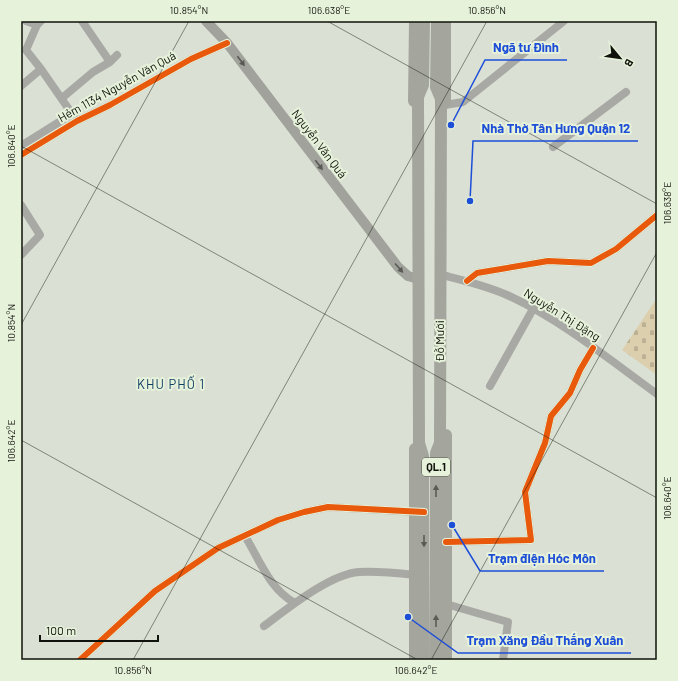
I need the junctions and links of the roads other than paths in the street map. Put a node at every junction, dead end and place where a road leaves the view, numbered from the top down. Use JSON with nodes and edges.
{"nodes":[{"id":1,"x":26,"y":21,"type":"edge"},
{"id":2,"x":82,"y":21,"type":"edge"},
{"id":3,"x":206,"y":21,"type":"edge"},
{"id":4,"x":415,"y":21,"type":"edge"},
{"id":5,"x":424,"y":21,"type":"edge"},
{"id":6,"x":436,"y":21,"type":"edge"},
{"id":7,"x":445,"y":21,"type":"edge"},
{"id":8,"x":564,"y":21,"type":"edge"},
{"id":9,"x":39,"y":23,"type":"edge"},
{"id":10,"x":227,"y":43,"type":"junction"},
{"id":11,"x":117,"y":55,"type":"dead end"},
{"id":12,"x":110,"y":62,"type":"junction"},
{"id":13,"x":41,"y":69,"type":"junction"},
{"id":14,"x":21,"y":86,"type":"edge"},
{"id":15,"x":626,"y":92,"type":"dead end"},
{"id":16,"x":62,"y":98,"type":"junction"},
{"id":17,"x":445,"y":105,"type":"junction"},
{"id":18,"x":75,"y":117,"type":"junction"},
{"id":19,"x":21,"y":146,"type":"edge"},
{"id":20,"x":553,"y":147,"type":"dead end"},
{"id":21,"x":21,"y":155,"type":"edge"},
{"id":22,"x":21,"y":205,"type":"edge"},
{"id":23,"x":657,"y":215,"type":"edge"},
{"id":24,"x":21,"y":255,"type":"edge"},
{"id":25,"x":443,"y":276,"type":"junction"},
{"id":26,"x":417,"y":278,"type":"junction"},
{"id":27,"x":467,"y":281,"type":"junction"},
{"id":28,"x":533,"y":309,"type":"junction"},
{"id":29,"x":593,"y":348,"type":"junction"},
{"id":30,"x":490,"y":386,"type":"dead end"},
{"id":31,"x":657,"y":394,"type":"edge"},
{"id":32,"x":419,"y":512,"type":"junction"},
{"id":33,"x":245,"y":536,"type":"junction"},
{"id":34,"x":446,"y":542,"type":"junction"},
{"id":35,"x":415,"y":575,"type":"junction"},
{"id":36,"x":295,"y":603,"type":"junction"},
{"id":37,"x":446,"y":604,"type":"junction"},
{"id":38,"x":264,"y":626,"type":"dead end"},
{"id":39,"x":80,"y":660,"type":"edge"},
{"id":40,"x":415,"y":660,"type":"edge"},
{"id":41,"x":424,"y":660,"type":"edge"},
{"id":42,"x":436,"y":660,"type":"edge"},
{"id":43,"x":446,"y":660,"type":"edge"},
{"id":44,"x":503,"y":660,"type":"edge"}],
"edges":[{"from":1,"to":9,"type":"street"},
{"from":2,"to":12,"type":"street"},
{"from":3,"to":10,"type":"main road","name":"Nguyễn Văn Quá"},
{"from":4,"to":26,"type":"highway","name":"Đỗ Mười","number":"QL.1"},
{"from":5,"to":26,"type":"highway","name":"Đỗ Mười","number":"QL.1"},
{"from":6,"to":25,"type":"highway","name":"Đỗ Mười","number":"QL.1"},
{"from":7,"to":17,"type":"highway","name":"Đỗ Mười","number":"QL.1"},
{"from":8,"to":17,"type":"street"},
{"from":9,"to":13,"type":"street"},
{"from":10,"to":18,"type":"street","name":"Hẻm 1134 Nguyễn Văn Quá"},
{"from":10,"to":26,"type":"main road","name":"Nguyễn Văn Quá","one_way":true},
{"from":11,"to":12,"type":"street"},
{"from":12,"to":16,"type":"street"},
{"from":13,"to":14,"type":"street"},
{"from":13,"to":16,"type":"street"},
{"from":15,"to":20,"type":"street"},
{"from":16,"to":18,"type":"street"},
{"from":17,"to":25,"type":"highway","name":"Đỗ Mười","number":"QL.1"},
{"from":18,"to":19,"type":"street"},
{"from":18,"to":21,"type":"street","name":"Hẻm 1134 Nguyễn Văn Quá"},
{"from":22,"to":24,"type":"street"},
{"from":23,"to":27,"type":"street"},
{"from":25,"to":27,"type":"street","name":"Nguyễn Thị Đặng"},
{"from":25,"to":34,"type":"highway","name":"Đỗ Mười","number":"QL.1"},
{"from":42,"to":25,"type":"highway","name":"Đỗ Mười","number":"QL.1","one_way":true},
{"from":26,"to":32,"type":"highway","name":"Đỗ Mười","number":"QL.1"},
{"from":27,"to":28,"type":"street","name":"Nguyễn Thị Đặng"},
{"from":28,"to":29,"type":"street","name":"Nguyễn Thị Đặng"},
{"from":28,"to":30,"type":"street"},
{"from":29,"to":31,"type":"street","name":"Nguyễn Thị Đặng"},
{"from":29,"to":34,"type":"street"},
{"from":32,"to":33,"type":"street"},
{"from":32,"to":35,"type":"highway","name":"Đỗ Mười","number":"QL.1"},
{"from":32,"to":41,"type":"highway","name":"Đỗ Mười","number":"QL.1","one_way":true},
{"from":33,"to":36,"type":"street"},
{"from":33,"to":39,"type":"street"},
{"from":34,"to":37,"type":"highway","name":"Đỗ Mười","number":"QL.1"},
{"from":35,"to":36,"type":"street"},
{"from":35,"to":40,"type":"highway","name":"Đỗ Mười","number":"QL.1"},
{"from":36,"to":38,"type":"street"},
{"from":37,"to":43,"type":"highway","name":"Đỗ Mười","number":"QL.1"},
{"from":37,"to":44,"type":"street"}]}
